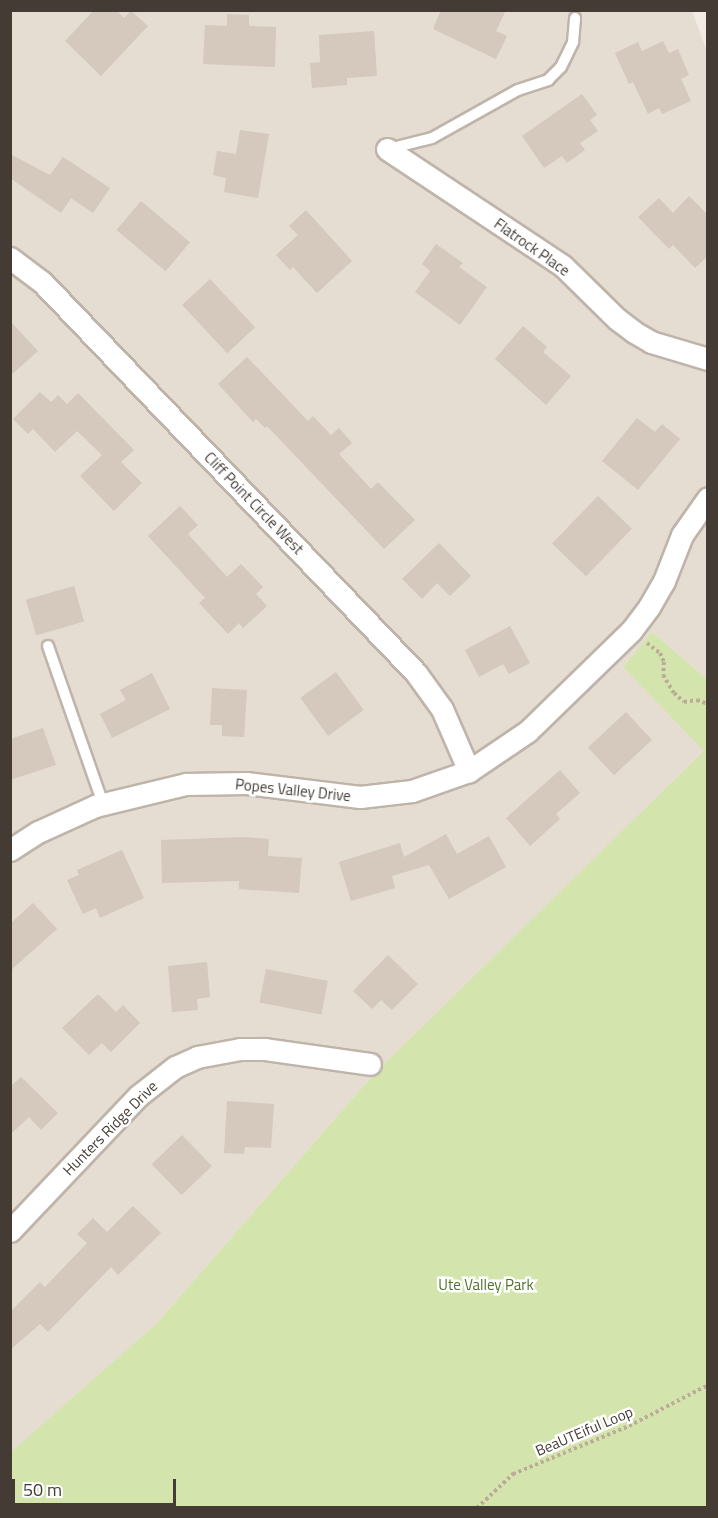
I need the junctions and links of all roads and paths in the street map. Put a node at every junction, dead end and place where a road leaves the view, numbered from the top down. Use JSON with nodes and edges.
{"nodes":[{"id":1,"x":575,"y":18,"type":"dead end"},
{"id":2,"x":387,"y":149,"type":"joint"},
{"id":3,"x":10,"y":258,"type":"edge"},
{"id":4,"x":708,"y":359,"type":"edge"},
{"id":5,"x":708,"y":498,"type":"edge"},
{"id":6,"x":631,"y":631,"type":"junction"},
{"id":7,"x":48,"y":646,"type":"dead end"},
{"id":8,"x":708,"y":704,"type":"edge"},
{"id":9,"x":469,"y":771,"type":"junction"},
{"id":10,"x":103,"y":804,"type":"junction"},
{"id":11,"x":10,"y":850,"type":"edge"},
{"id":12,"x":370,"y":1064,"type":"dead end"},
{"id":13,"x":10,"y":1231,"type":"edge"},
{"id":14,"x":708,"y":1384,"type":"edge"},
{"id":15,"x":477,"y":1508,"type":"edge"}],
"edges":[{"from":1,"to":2,"type":"lane"},
{"from":2,"to":4,"type":"street","name":"Flatrock Place"},
{"from":3,"to":9,"type":"street","name":"Cliff Point Circle West"},
{"from":5,"to":6,"type":"street","name":"Popes Valley Drive"},
{"from":6,"to":8,"type":"path"},
{"from":6,"to":9,"type":"street","name":"Popes Valley Drive"},
{"from":7,"to":10,"type":"lane"},
{"from":9,"to":10,"type":"street","name":"Popes Valley Drive"},
{"from":10,"to":11,"type":"street","name":"Popes Valley Drive"},
{"from":12,"to":13,"type":"street","name":"Hunters Ridge Drive"},
{"from":14,"to":15,"type":"path","name":"BeaUTEiful Loop"}]}
